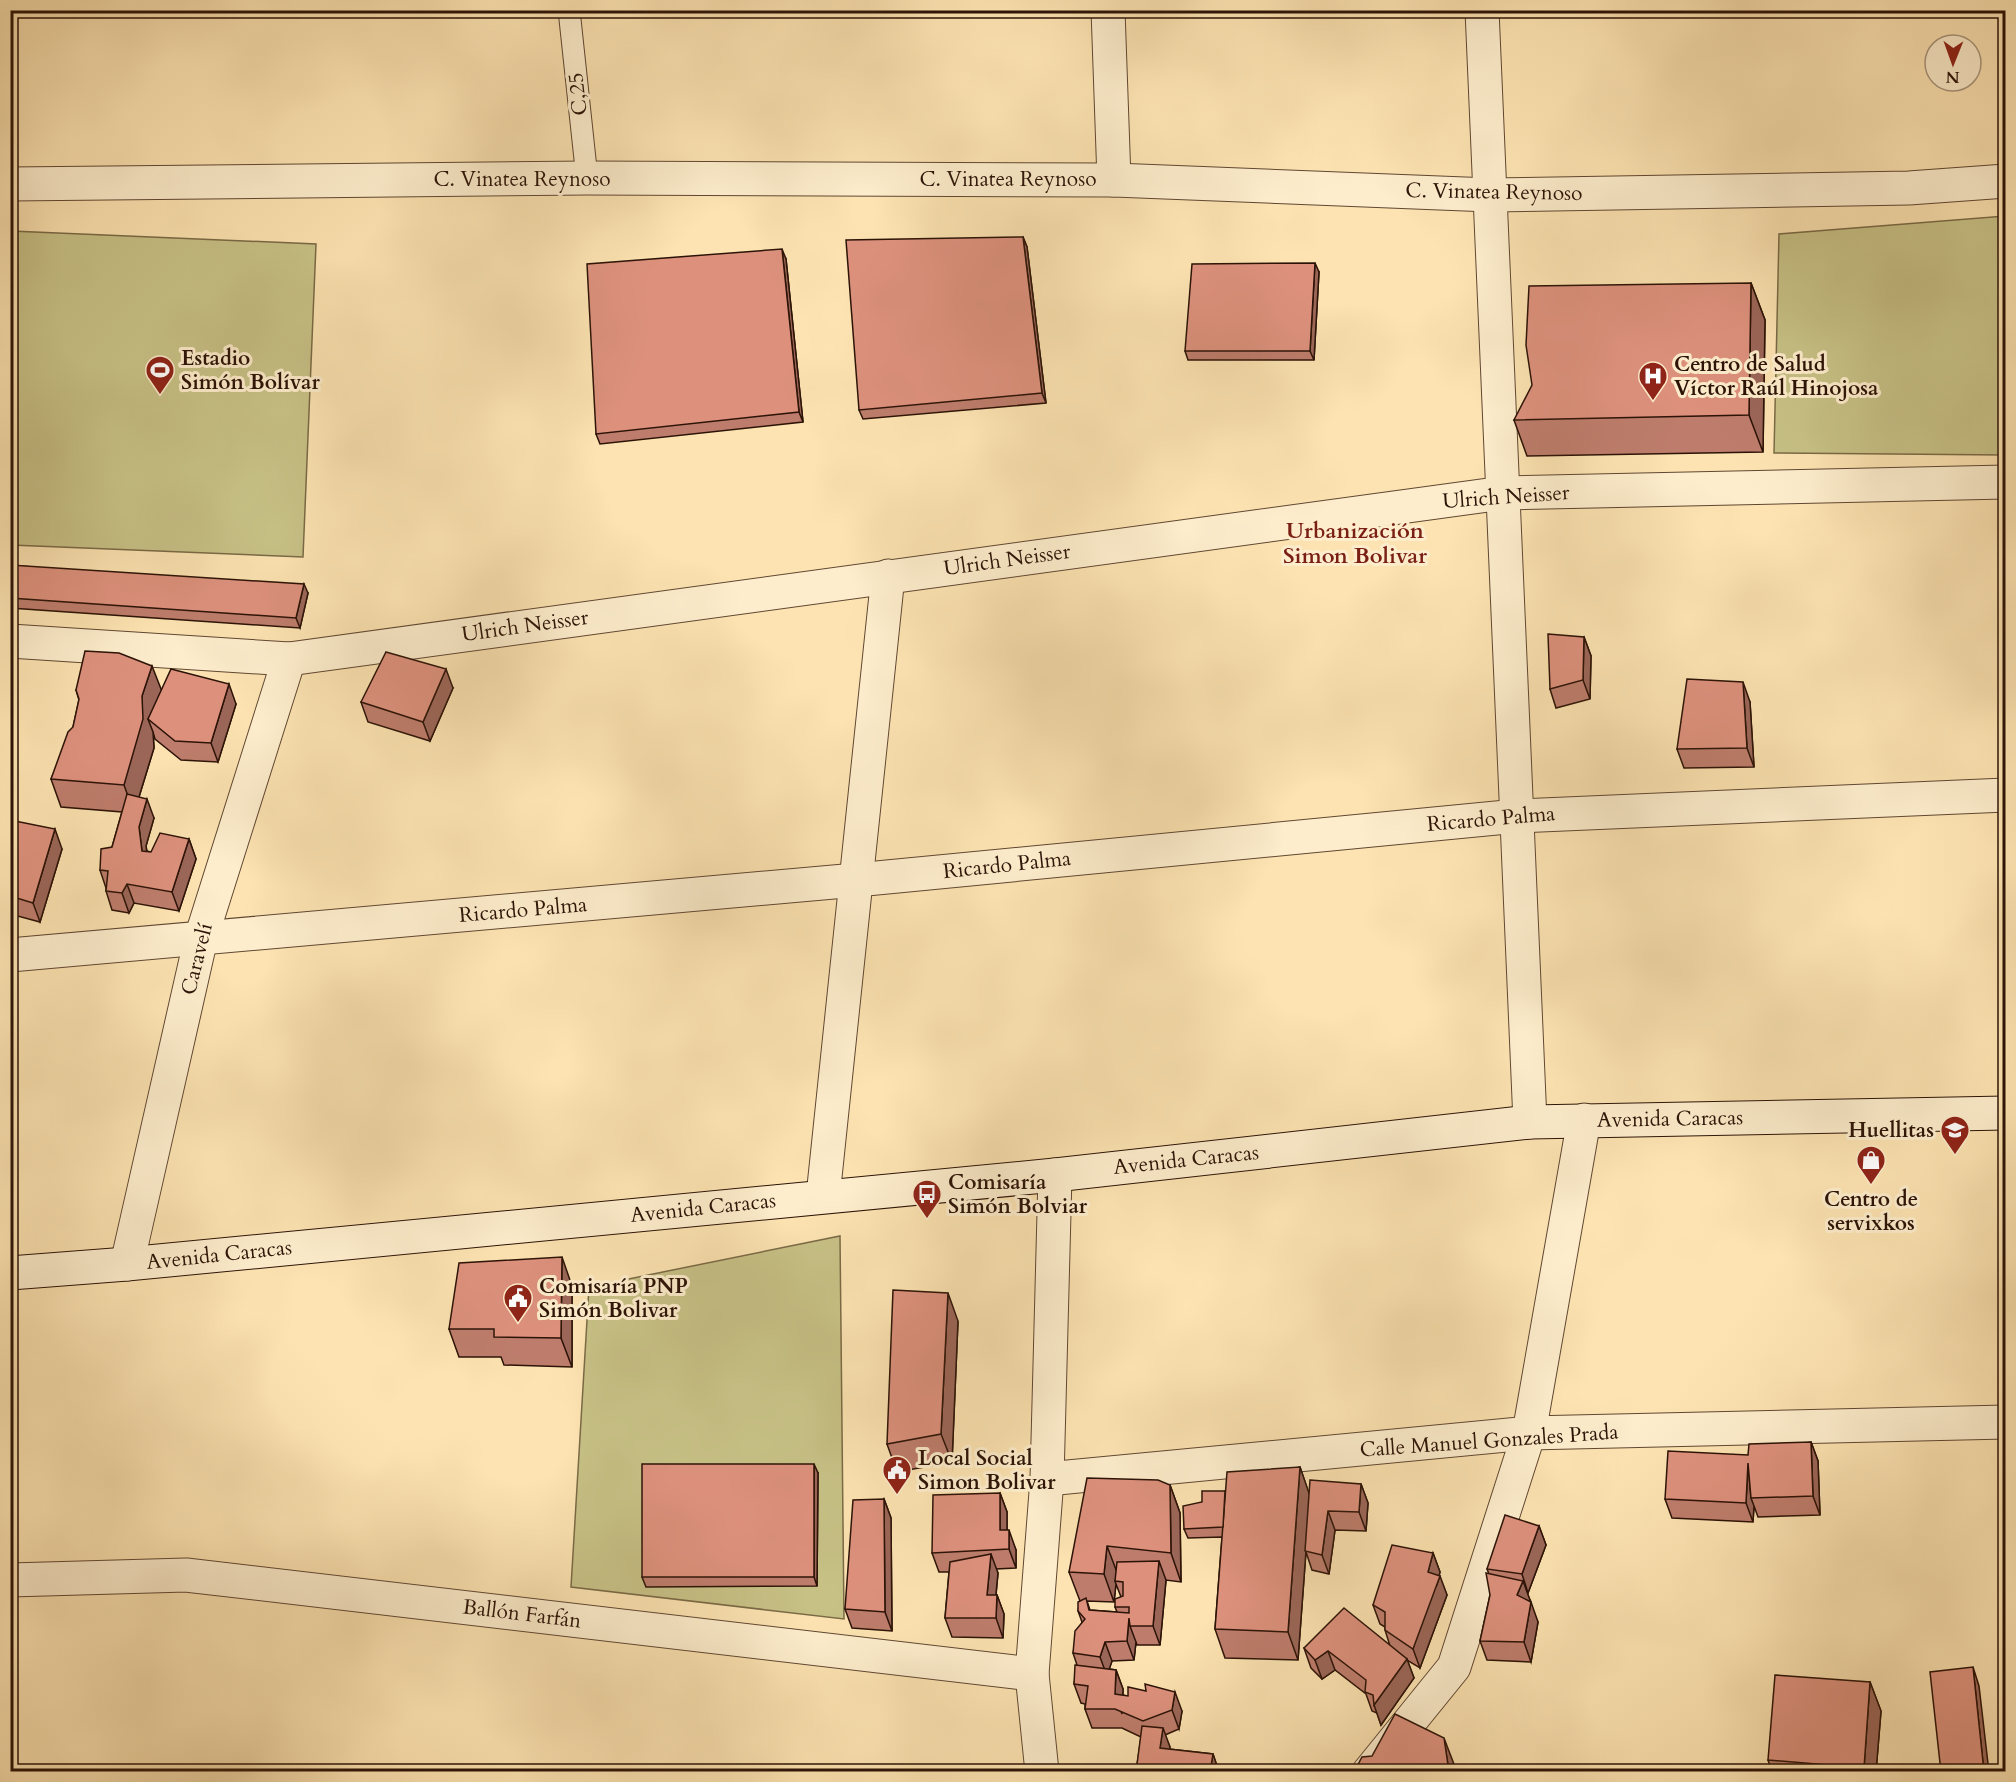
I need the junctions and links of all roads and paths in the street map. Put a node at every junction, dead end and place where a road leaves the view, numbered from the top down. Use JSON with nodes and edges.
{"nodes":[{"id":1,"x":569,"y":10,"type":"edge"},
{"id":2,"x":1108,"y":10,"type":"edge"},
{"id":3,"x":1482,"y":10,"type":"edge"},
{"id":4,"x":587,"y":178,"type":"junction"},
{"id":5,"x":1114,"y":180,"type":"junction"},
{"id":6,"x":2006,"y":182,"type":"edge"},
{"id":7,"x":10,"y":184,"type":"edge"},
{"id":8,"x":1490,"y":195,"type":"junction"},
{"id":9,"x":2006,"y":482,"type":"edge"},
{"id":10,"x":1503,"y":493,"type":"junction"},
{"id":11,"x":888,"y":576,"type":"junction"},
{"id":12,"x":10,"y":641,"type":"edge"},
{"id":13,"x":289,"y":659,"type":"junction"},
{"id":14,"x":2006,"y":795,"type":"edge"},
{"id":15,"x":1517,"y":816,"type":"junction"},
{"id":16,"x":856,"y":880,"type":"junction"},
{"id":17,"x":201,"y":939,"type":"junction"},
{"id":18,"x":10,"y":955,"type":"edge"},
{"id":19,"x":2006,"y":1113,"type":"edge"},
{"id":20,"x":1584,"y":1120,"type":"junction"},
{"id":21,"x":1530,"y":1122,"type":"junction"},
{"id":22,"x":1055,"y":1175,"type":"junction"},
{"id":23,"x":823,"y":1196,"type":"junction"},
{"id":24,"x":127,"y":1264,"type":"junction"},
{"id":25,"x":10,"y":1273,"type":"edge"},
{"id":26,"x":2006,"y":1422,"type":"edge"},
{"id":27,"x":1529,"y":1433,"type":"junction"},
{"id":28,"x":1047,"y":1479,"type":"junction"},
{"id":29,"x":10,"y":1580,"type":"edge"},
{"id":30,"x":1032,"y":1674,"type":"junction"},
{"id":31,"x":1042,"y":1772,"type":"edge"},
{"id":32,"x":1369,"y":1772,"type":"edge"}],
"edges":[{"from":1,"to":4,"type":"lane","name":"C,25"},
{"from":2,"to":5,"type":"street"},
{"from":3,"to":8,"type":"street"},
{"from":4,"to":5,"type":"street","name":"C. Vinatea Reynoso"},
{"from":4,"to":7,"type":"street","name":"C. Vinatea Reynoso"},
{"from":5,"to":8,"type":"street","name":"C. Vinatea Reynoso"},
{"from":6,"to":8,"type":"street","name":"C. Vinatea Reynoso"},
{"from":8,"to":10,"type":"street"},
{"from":9,"to":10,"type":"street","name":"Ulrich Neisser"},
{"from":10,"to":11,"type":"street","name":"Ulrich Neisser"},
{"from":10,"to":15,"type":"street"},
{"from":11,"to":13,"type":"street","name":"Ulrich Neisser"},
{"from":11,"to":16,"type":"street"},
{"from":12,"to":13,"type":"street","name":"Ulrich Neisser"},
{"from":13,"to":17,"type":"street","name":"Caravelí"},
{"from":14,"to":15,"type":"street","name":"Ricardo Palma"},
{"from":15,"to":16,"type":"street","name":"Ricardo Palma"},
{"from":15,"to":21,"type":"street"},
{"from":16,"to":17,"type":"street","name":"Ricardo Palma"},
{"from":16,"to":23,"type":"street"},
{"from":17,"to":18,"type":"street","name":"Ricardo Palma"},
{"from":17,"to":24,"type":"street","name":"Caravelí"},
{"from":19,"to":20,"type":"street","name":"Avenida Caracas"},
{"from":20,"to":21,"type":"street","name":"Avenida Caracas"},
{"from":20,"to":27,"type":"street"},
{"from":21,"to":22,"type":"street","name":"Avenida Caracas"},
{"from":22,"to":23,"type":"street","name":"Avenida Caracas"},
{"from":22,"to":28,"type":"street"},
{"from":23,"to":24,"type":"street","name":"Avenida Caracas"},
{"from":24,"to":25,"type":"street","name":"Avenida Caracas"},
{"from":26,"to":27,"type":"street","name":"Calle Manuel Gonzales Prada"},
{"from":27,"to":28,"type":"street","name":"Calle Manuel Gonzales Prada"},
{"from":27,"to":32,"type":"street"},
{"from":28,"to":30,"type":"street"},
{"from":29,"to":30,"type":"street","name":"Ballón Farfán"},
{"from":30,"to":31,"type":"street"}]}
